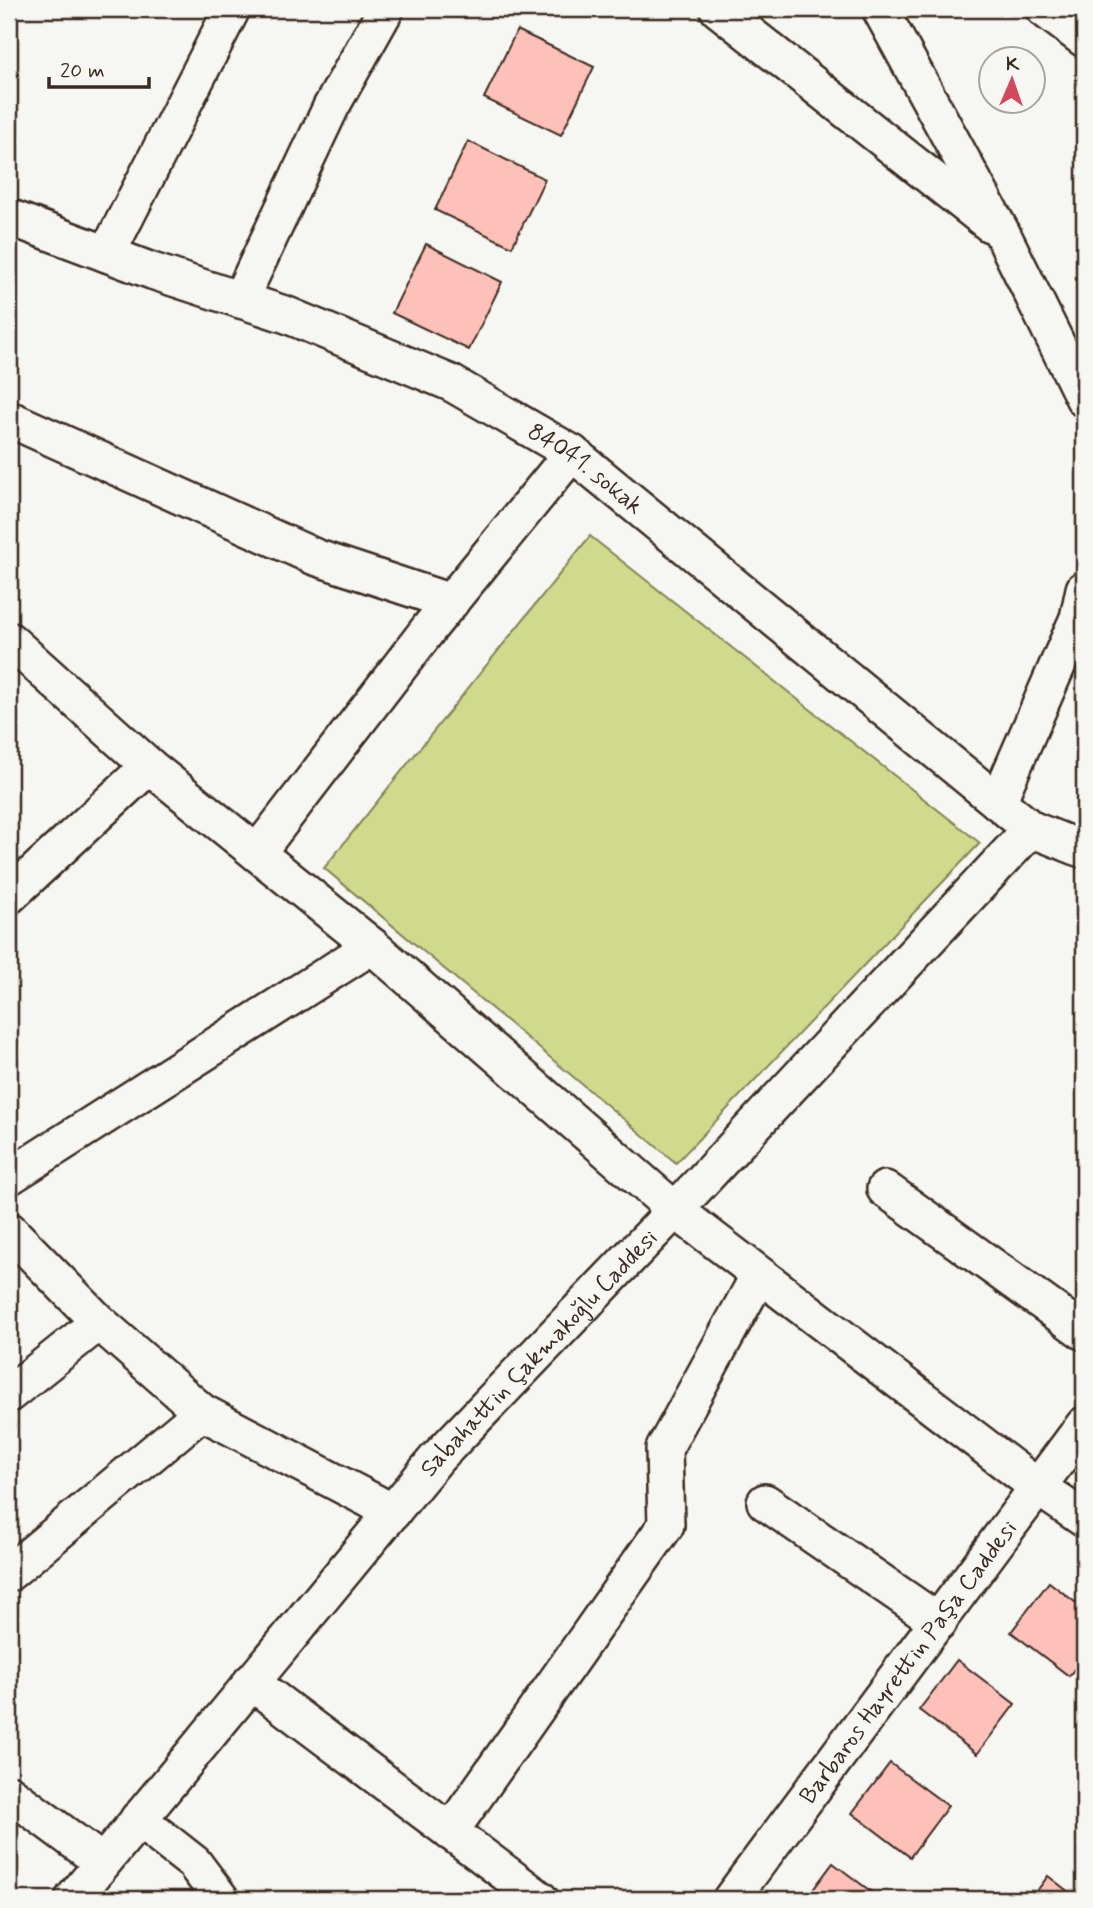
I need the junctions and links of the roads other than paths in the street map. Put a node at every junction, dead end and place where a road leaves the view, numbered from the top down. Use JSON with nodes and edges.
{"nodes":[{"id":1,"x":232,"y":9,"type":"edge"},
{"id":2,"x":386,"y":9,"type":"edge"},
{"id":3,"x":718,"y":9,"type":"edge"},
{"id":4,"x":880,"y":9,"type":"edge"},
{"id":5,"x":1044,"y":9,"type":"edge"},
{"id":6,"x":1084,"y":38,"type":"edge"},
{"id":7,"x":9,"y":217,"type":"edge"},
{"id":8,"x":1002,"y":233,"type":"junction"},
{"id":9,"x":107,"y":254,"type":"junction"},
{"id":10,"x":240,"y":300,"type":"junction"},
{"id":11,"x":1050,"y":332,"type":"junction"},
{"id":12,"x":1084,"y":359,"type":"edge"},
{"id":13,"x":1084,"y":400,"type":"edge"},
{"id":14,"x":14,"y":421,"type":"dead end"},
{"id":15,"x":572,"y":453,"type":"junction"},
{"id":16,"x":1084,"y":589,"type":"edge"},
{"id":17,"x":451,"y":602,"type":"junction"},
{"id":18,"x":9,"y":640,"type":"edge"},
{"id":19,"x":149,"y":766,"type":"junction"},
{"id":20,"x":999,"y":803,"type":"junction"},
{"id":21,"x":1031,"y":829,"type":"junction"},
{"id":22,"x":1084,"y":850,"type":"edge"},
{"id":23,"x":257,"y":853,"type":"junction"},
{"id":24,"x":9,"y":896,"type":"edge"},
{"id":25,"x":372,"y":946,"type":"junction"},
{"id":26,"x":9,"y":1177,"type":"edge"},
{"id":27,"x":885,"y":1189,"type":"dead end"},
{"id":28,"x":675,"y":1210,"type":"junction"},
{"id":29,"x":9,"y":1230,"type":"edge"},
{"id":30,"x":760,"y":1275,"type":"junction"},
{"id":31,"x":99,"y":1322,"type":"junction"},
{"id":32,"x":1084,"y":1332,"type":"edge"},
{"id":33,"x":9,"y":1394,"type":"edge"},
{"id":34,"x":202,"y":1412,"type":"junction"},
{"id":35,"x":1084,"y":1425,"type":"edge"},
{"id":36,"x":1039,"y":1488,"type":"junction"},
{"id":37,"x":765,"y":1502,"type":"dead end"},
{"id":38,"x":393,"y":1512,"type":"junction"},
{"id":39,"x":1084,"y":1519,"type":"edge"},
{"id":40,"x":9,"y":1573,"type":"edge"},
{"id":41,"x":939,"y":1622,"type":"junction"},
{"id":42,"x":251,"y":1682,"type":"junction"},
{"id":43,"x":9,"y":1793,"type":"edge"},
{"id":44,"x":138,"y":1819,"type":"junction"},
{"id":45,"x":450,"y":1832,"type":"junction"},
{"id":46,"x":102,"y":1862,"type":"junction"},
{"id":47,"x":73,"y":1899,"type":"edge"},
{"id":48,"x":221,"y":1899,"type":"edge"},
{"id":49,"x":540,"y":1899,"type":"edge"},
{"id":50,"x":732,"y":1899,"type":"edge"}],
"edges":[{"from":1,"to":9,"type":"street"},
{"from":2,"to":10,"type":"street"},
{"from":3,"to":8,"type":"street"},
{"from":4,"to":8,"type":"street"},
{"from":5,"to":6,"type":"street"},
{"from":7,"to":9,"type":"street","name":"84041. sokak"},
{"from":8,"to":11,"type":"street"},
{"from":9,"to":10,"type":"street","name":"84041. sokak"},
{"from":10,"to":15,"type":"street","name":"84041. sokak"},
{"from":11,"to":12,"type":"street"},
{"from":11,"to":13,"type":"street"},
{"from":14,"to":17,"type":"street"},
{"from":15,"to":17,"type":"street"},
{"from":15,"to":20,"type":"street","name":"84041. sokak"},
{"from":16,"to":20,"type":"street"},
{"from":17,"to":23,"type":"street"},
{"from":18,"to":19,"type":"street"},
{"from":19,"to":23,"type":"street"},
{"from":19,"to":24,"type":"street"},
{"from":20,"to":21,"type":"street","name":"84041. sokak"},
{"from":21,"to":22,"type":"street","name":"84041. sokak"},
{"from":21,"to":28,"type":"street","name":"Sabahattin Çakmakoğlu Caddesi"},
{"from":23,"to":25,"type":"street"},
{"from":25,"to":26,"type":"street"},
{"from":25,"to":28,"type":"street"},
{"from":27,"to":32,"type":"street"},
{"from":28,"to":30,"type":"street"},
{"from":28,"to":38,"type":"street","name":"Sabahattin Çakmakoğlu Caddesi"},
{"from":29,"to":31,"type":"street"},
{"from":30,"to":36,"type":"street"},
{"from":30,"to":45,"type":"street"},
{"from":31,"to":33,"type":"street"},
{"from":31,"to":34,"type":"street"},
{"from":34,"to":38,"type":"street"},
{"from":34,"to":40,"type":"street"},
{"from":35,"to":36,"type":"street","name":"Barbaros Hayrettin Paşa Caddesi"},
{"from":36,"to":39,"type":"street"},
{"from":36,"to":41,"type":"street","name":"Barbaros Hayrettin Paşa Caddesi"},
{"from":37,"to":41,"type":"street"},
{"from":38,"to":42,"type":"street","name":"Sabahattin Çakmakoğlu Caddesi"},
{"from":41,"to":50,"type":"street","name":"Barbaros Hayrettin Paşa Caddesi"},
{"from":42,"to":44,"type":"street","name":"Sabahattin Çakmakoğlu Caddesi"},
{"from":42,"to":45,"type":"street"},
{"from":43,"to":46,"type":"street"},
{"from":44,"to":46,"type":"street","name":"Sabahattin Çakmakoğlu Caddesi"},
{"from":44,"to":48,"type":"street"},
{"from":45,"to":49,"type":"street"},
{"from":46,"to":47,"type":"street","name":"Sabahattin Çakmakoğlu Caddesi"}]}
